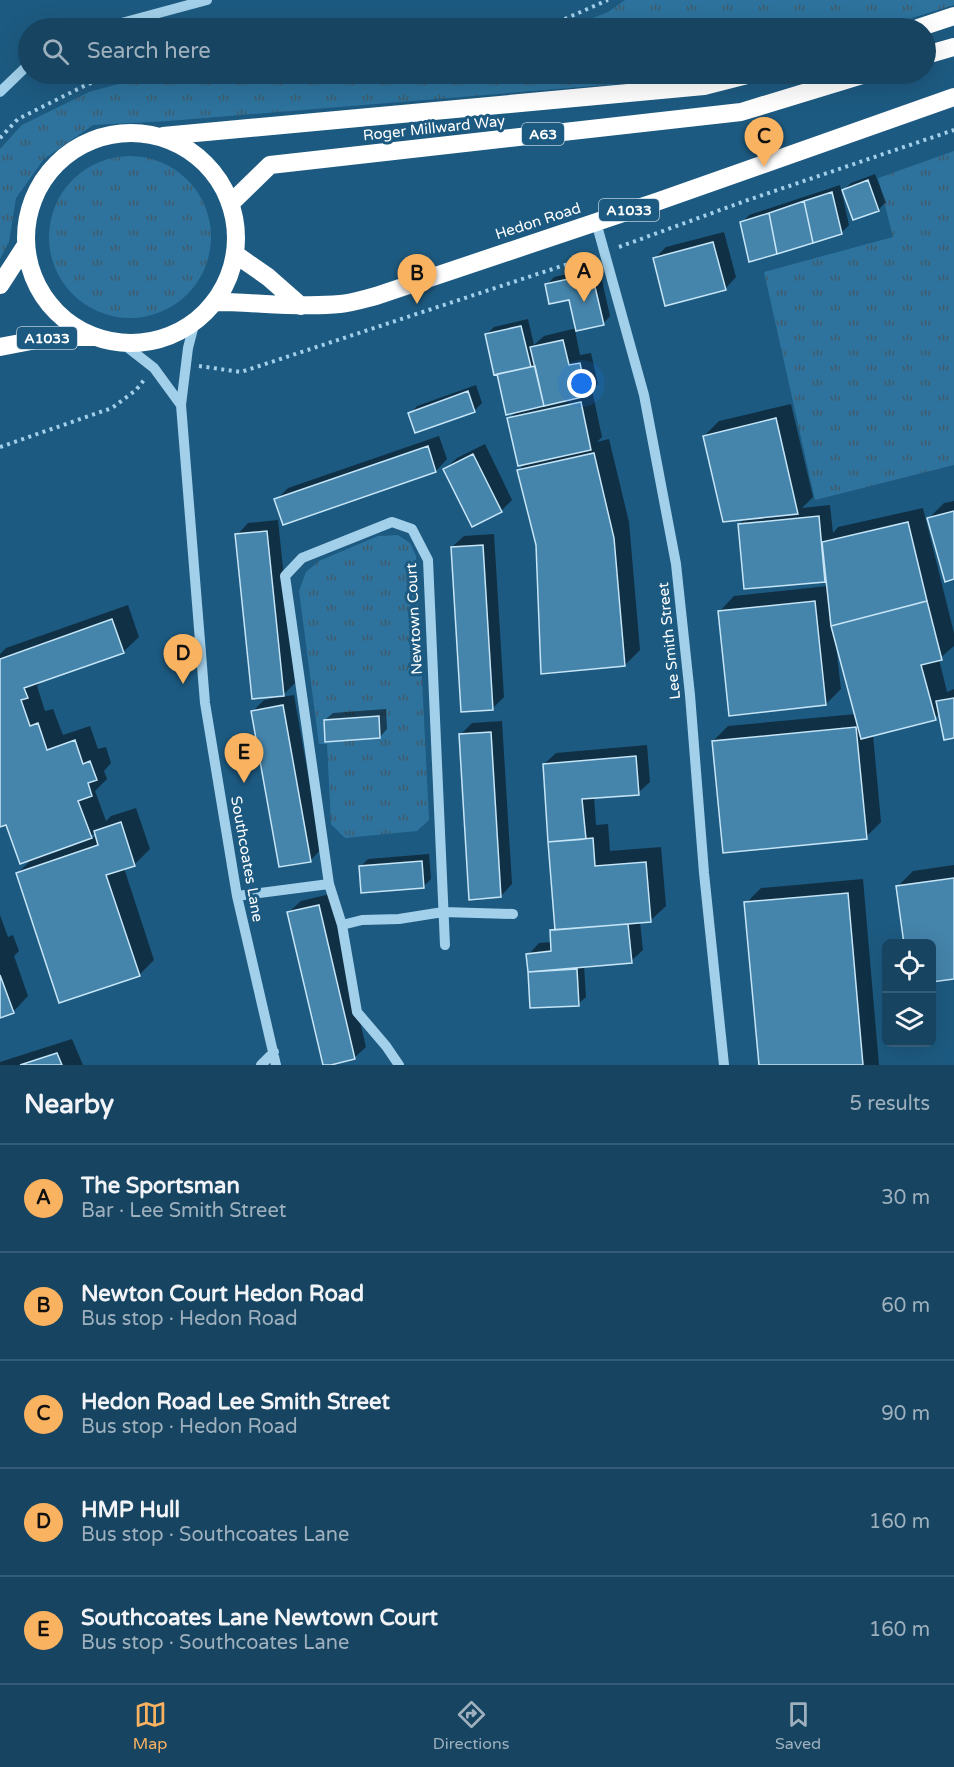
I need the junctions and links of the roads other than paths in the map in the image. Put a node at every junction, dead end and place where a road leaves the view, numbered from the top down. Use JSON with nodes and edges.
{"nodes":[{"id":1,"x":207,"y":0,"type":"edge"},
{"id":2,"x":954,"y":16,"type":"edge"},
{"id":3,"x":140,"y":18,"type":"edge"},
{"id":4,"x":936,"y":22,"type":"edge"},
{"id":5,"x":954,"y":47,"type":"edge"},
{"id":6,"x":936,"y":53,"type":"edge"},
{"id":7,"x":18,"y":75,"type":"edge"},
{"id":8,"x":712,"y":84,"type":"edge"},
{"id":9,"x":834,"y":84,"type":"edge"},
{"id":10,"x":0,"y":92,"type":"edge"},
{"id":11,"x":954,"y":97,"type":"edge"},
{"id":12,"x":159,"y":136,"type":"junction"},
{"id":13,"x":231,"y":203,"type":"junction"},
{"id":14,"x":596,"y":222,"type":"junction"},
{"id":15,"x":26,"y":245,"type":"junction"},
{"id":16,"x":235,"y":254,"type":"junction"},
{"id":17,"x":0,"y":285,"type":"edge"},
{"id":18,"x":215,"y":302,"type":"junction"},
{"id":19,"x":301,"y":306,"type":"junction"},
{"id":20,"x":195,"y":321,"type":"junction"},
{"id":21,"x":95,"y":337,"type":"junction"},
{"id":22,"x":122,"y":343,"type":"junction"},
{"id":23,"x":0,"y":347,"type":"edge"},
{"id":24,"x":181,"y":405,"type":"junction"},
{"id":25,"x":329,"y":884,"type":"junction"},
{"id":26,"x":237,"y":896,"type":"junction"},
{"id":27,"x":443,"y":912,"type":"junction"},
{"id":28,"x":513,"y":914,"type":"dead end"},
{"id":29,"x":342,"y":925,"type":"junction"},
{"id":30,"x":445,"y":945,"type":"dead end"},
{"id":31,"x":274,"y":1052,"type":"junction"},
{"id":32,"x":261,"y":1065,"type":"edge"},
{"id":33,"x":276,"y":1065,"type":"edge"},
{"id":34,"x":399,"y":1065,"type":"edge"},
{"id":35,"x":724,"y":1065,"type":"edge"}],
"edges":[{"from":1,"to":3,"type":"street"},
{"from":2,"to":4,"type":"highway"},
{"from":5,"to":6,"type":"highway"},
{"from":7,"to":10,"type":"street"},
{"from":8,"to":12,"type":"highway","name":"Roger Millward Way","number":"A63"},
{"from":9,"to":13,"type":"highway","name":"Roger Millward Way","number":"A63"},
{"from":11,"to":14,"type":"highway","name":"Hedon Road","number":"A1033"},
{"from":12,"to":13,"type":"highway","number":"A1033"},
{"from":12,"to":15,"type":"highway","number":"A1033"},
{"from":13,"to":16,"type":"highway","number":"A1033"},
{"from":14,"to":19,"type":"highway","name":"Hedon Road","number":"A1033"},
{"from":14,"to":35,"type":"street","name":"Lee Smith Street"},
{"from":15,"to":17,"type":"highway","number":"A1033"},
{"from":15,"to":21,"type":"highway","number":"A1033"},
{"from":16,"to":18,"type":"highway","number":"A1033"},
{"from":16,"to":19,"type":"highway"},
{"from":18,"to":19,"type":"highway","number":"A1033"},
{"from":18,"to":20,"type":"highway","number":"A1033"},
{"from":20,"to":22,"type":"highway","number":"A1033"},
{"from":20,"to":24,"type":"street","name":"Southcoates Lane"},
{"from":21,"to":22,"type":"highway","number":"A1033"},
{"from":21,"to":23,"type":"highway","number":"A1033"},
{"from":22,"to":24,"type":"street"},
{"from":24,"to":26,"type":"street","name":"Southcoates Lane"},
{"from":25,"to":26,"type":"street"},
{"from":25,"to":27,"type":"street","name":"Newtown Court"},
{"from":25,"to":29,"type":"street","name":"Newtown Court"},
{"from":26,"to":31,"type":"street","name":"Southcoates Lane"},
{"from":27,"to":28,"type":"street"},
{"from":27,"to":29,"type":"street"},
{"from":27,"to":30,"type":"street","name":"Newtown Court"},
{"from":29,"to":34,"type":"street","name":"Newtown Court"},
{"from":31,"to":32,"type":"street"},
{"from":31,"to":33,"type":"street","name":"Southcoates Lane"}]}
